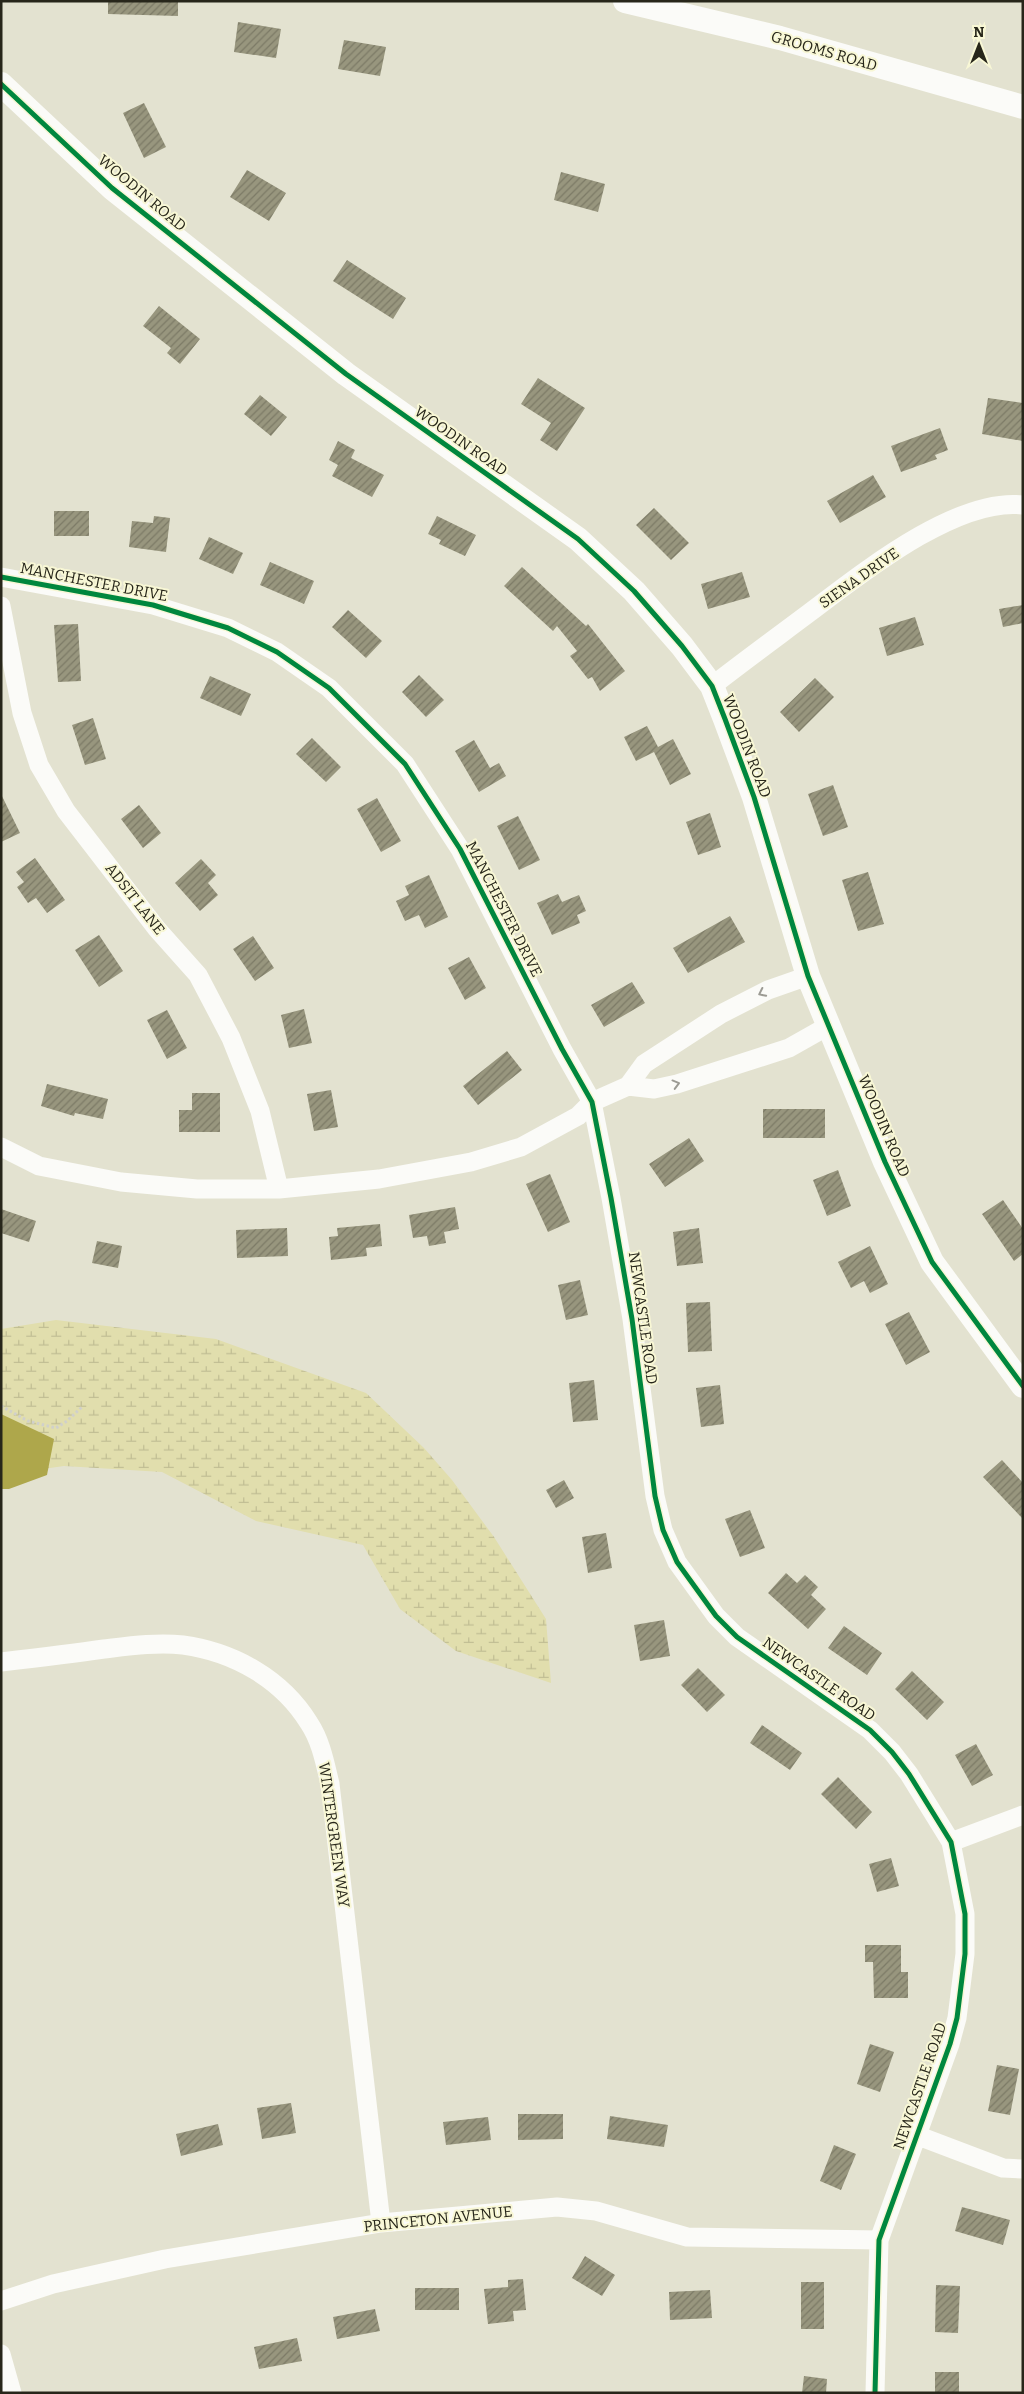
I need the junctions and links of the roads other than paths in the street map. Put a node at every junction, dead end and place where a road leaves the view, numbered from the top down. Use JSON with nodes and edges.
{"nodes":[{"id":1,"x":625,"y":1,"type":"edge"},
{"id":2,"x":1,"y":84,"type":"edge"},
{"id":3,"x":1023,"y":107,"type":"edge"},
{"id":4,"x":1023,"y":505,"type":"edge"},
{"id":5,"x":1,"y":577,"type":"edge"},
{"id":6,"x":1,"y":606,"type":"edge"},
{"id":7,"x":712,"y":686,"type":"junction"},
{"id":8,"x":808,"y":976,"type":"junction"},
{"id":9,"x":828,"y":1026,"type":"junction"},
{"id":10,"x":628,"y":1086,"type":"junction"},
{"id":11,"x":592,"y":1102,"type":"junction"},
{"id":12,"x":1,"y":1147,"type":"edge"},
{"id":13,"x":279,"y":1188,"type":"junction"},
{"id":14,"x":1023,"y":1386,"type":"edge"},
{"id":15,"x":1,"y":1662,"type":"edge"},
{"id":16,"x":1023,"y":1815,"type":"edge"},
{"id":17,"x":951,"y":1842,"type":"junction"},
{"id":18,"x":916,"y":2135,"type":"junction"},
{"id":19,"x":1023,"y":2169,"type":"edge"},
{"id":20,"x":381,"y":2224,"type":"junction"},
{"id":21,"x":879,"y":2240,"type":"junction"},
{"id":22,"x":1,"y":2301,"type":"edge"},
{"id":23,"x":1,"y":2354,"type":"edge"},
{"id":24,"x":12,"y":2393,"type":"edge"},
{"id":25,"x":875,"y":2393,"type":"edge"}],
"edges":[{"from":1,"to":3,"type":"street","name":"GROOMS ROAD"},
{"from":2,"to":7,"type":"street","name":"WOODIN ROAD"},
{"from":4,"to":7,"type":"street","name":"SIENA DRIVE"},
{"from":5,"to":11,"type":"street","name":"MANCHESTER DRIVE"},
{"from":6,"to":13,"type":"street","name":"ADSIT LANE"},
{"from":7,"to":8,"type":"street","name":"WOODIN ROAD"},
{"from":8,"to":9,"type":"street","name":"WOODIN ROAD"},
{"from":8,"to":10,"type":"street","one_way":true},
{"from":10,"to":9,"type":"street","one_way":true},
{"from":9,"to":14,"type":"street","name":"WOODIN ROAD"},
{"from":10,"to":11,"type":"street"},
{"from":11,"to":13,"type":"street"},
{"from":11,"to":17,"type":"street","name":"NEWCASTLE ROAD"},
{"from":12,"to":13,"type":"street"},
{"from":15,"to":20,"type":"street","name":"WINTERGREEN WAY"},
{"from":16,"to":17,"type":"street"},
{"from":17,"to":18,"type":"street","name":"NEWCASTLE ROAD"},
{"from":18,"to":19,"type":"street"},
{"from":18,"to":21,"type":"street","name":"NEWCASTLE ROAD"},
{"from":20,"to":21,"type":"street","name":"PRINCETON AVENUE"},
{"from":20,"to":22,"type":"street","name":"PRINCETON AVENUE"},
{"from":21,"to":25,"type":"street","name":"NEWCASTLE ROAD"},
{"from":23,"to":24,"type":"street"}]}
